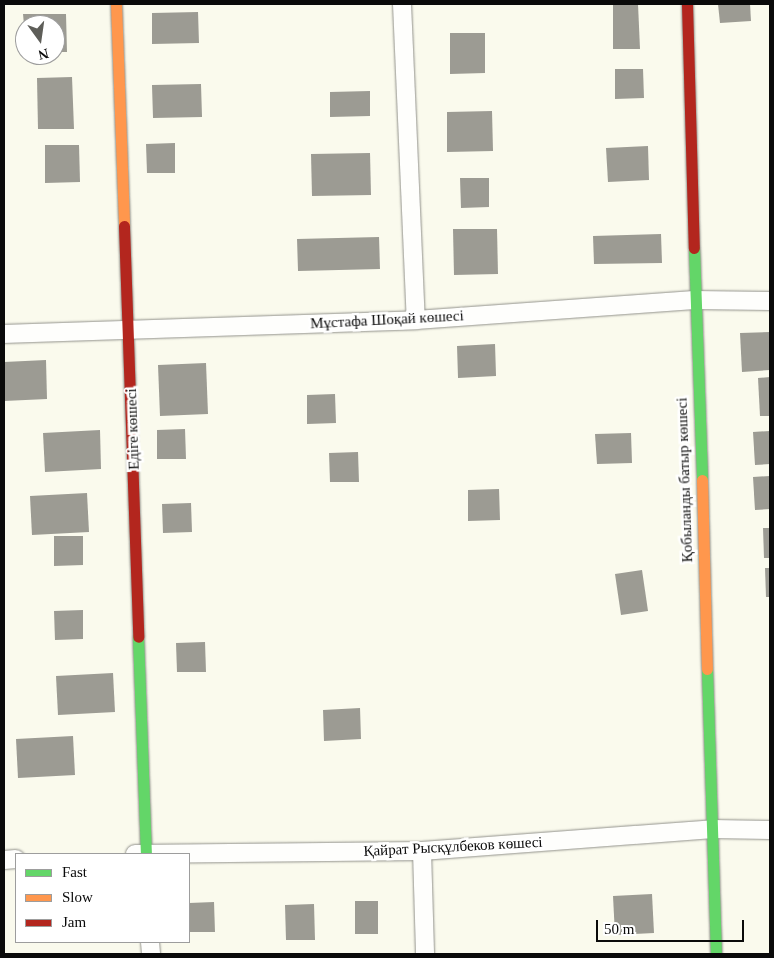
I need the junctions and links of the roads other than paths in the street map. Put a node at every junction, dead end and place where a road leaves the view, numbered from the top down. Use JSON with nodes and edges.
{"nodes":[{"id":1,"x":116,"y":4,"type":"edge"},
{"id":2,"x":402,"y":4,"type":"edge"},
{"id":3,"x":687,"y":4,"type":"edge"},
{"id":4,"x":694,"y":300,"type":"junction"},
{"id":5,"x":770,"y":301,"type":"edge"},
{"id":6,"x":416,"y":320,"type":"junction"},
{"id":7,"x":130,"y":331,"type":"junction"},
{"id":8,"x":4,"y":334,"type":"edge"},
{"id":9,"x":713,"y":829,"type":"junction"},
{"id":10,"x":770,"y":830,"type":"edge"},
{"id":11,"x":422,"y":851,"type":"junction"},
{"id":12,"x":146,"y":853,"type":"edge"},
{"id":13,"x":190,"y":854,"type":"edge"},
{"id":14,"x":425,"y":954,"type":"edge"},
{"id":15,"x":716,"y":954,"type":"edge"}],
"edges":[{"from":1,"to":7,"type":"street","name":"Едіге көшесі"},
{"from":2,"to":6,"type":"street"},
{"from":3,"to":4,"type":"street","name":"Қобыланды батыр көшесі"},
{"from":4,"to":5,"type":"street","name":"Мұстафа Шоқай көшесі"},
{"from":4,"to":6,"type":"street","name":"Мұстафа Шоқай көшесі"},
{"from":4,"to":9,"type":"street","name":"Қобыланды батыр көшесі"},
{"from":6,"to":7,"type":"street","name":"Мұстафа Шоқай көшесі"},
{"from":7,"to":8,"type":"street","name":"Мұстафа Шоқай көшесі"},
{"from":7,"to":12,"type":"street","name":"Едіге көшесі"},
{"from":9,"to":10,"type":"street","name":"Қайрат Рысқұлбеков көшесі"},
{"from":9,"to":11,"type":"street","name":"Қайрат Рысқұлбеков көшесі"},
{"from":9,"to":15,"type":"street","name":"Қобыланды батыр көшесі"},
{"from":11,"to":13,"type":"street","name":"Қайрат Рысқұлбеков көшесі"},
{"from":11,"to":14,"type":"street"}]}
